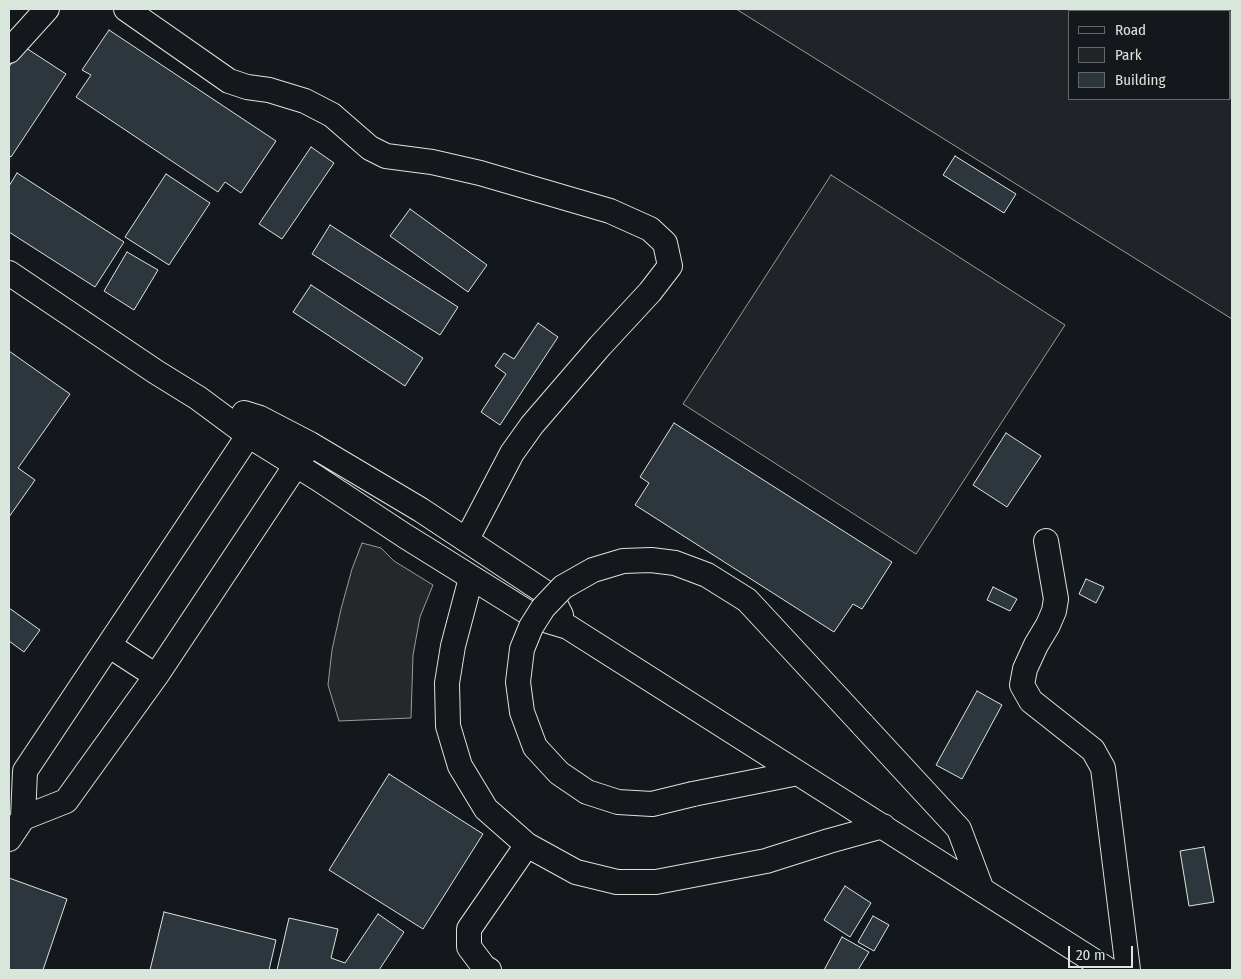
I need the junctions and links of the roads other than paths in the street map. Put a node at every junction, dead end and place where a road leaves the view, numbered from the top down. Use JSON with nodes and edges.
{"nodes":[{"id":1,"x":47,"y":9,"type":"edge"},
{"id":2,"x":126,"y":9,"type":"edge"},
{"id":3,"x":9,"y":51,"type":"edge"},
{"id":4,"x":9,"y":273,"type":"edge"},
{"id":5,"x":254,"y":427,"type":"junction"},
{"id":6,"x":310,"y":444,"type":"junction"},
{"id":7,"x":296,"y":465,"type":"junction"},
{"id":8,"x":420,"y":510,"type":"junction"},
{"id":9,"x":405,"y":536,"type":"junction"},
{"id":10,"x":467,"y":539,"type":"junction"},
{"id":11,"x":1046,"y":541,"type":"dead end"},
{"id":12,"x":471,"y":578,"type":"junction"},
{"id":13,"x":568,"y":627,"type":"junction"},
{"id":14,"x":110,"y":646,"type":"junction"},
{"id":15,"x":156,"y":676,"type":"junction"},
{"id":16,"x":798,"y":773,"type":"junction"},
{"id":17,"x":23,"y":818,"type":"junction"},
{"id":18,"x":883,"y":826,"type":"junction"},
{"id":19,"x":9,"y":839,"type":"edge"},
{"id":20,"x":527,"y":845,"type":"junction"},
{"id":21,"x":982,"y":890,"type":"junction"},
{"id":22,"x":490,"y":970,"type":"edge"},
{"id":23,"x":1108,"y":970,"type":"edge"},
{"id":24,"x":1128,"y":970,"type":"edge"}],
"edges":[{"from":1,"to":3,"type":"street"},
{"from":2,"to":10,"type":"street"},
{"from":4,"to":5,"type":"street"},
{"from":5,"to":6,"type":"street"},
{"from":5,"to":7,"type":"street"},
{"from":5,"to":14,"type":"street"},
{"from":6,"to":7,"type":"street"},
{"from":6,"to":8,"type":"street"},
{"from":7,"to":9,"type":"street"},
{"from":7,"to":15,"type":"street"},
{"from":8,"to":9,"type":"street"},
{"from":8,"to":10,"type":"street"},
{"from":9,"to":12,"type":"street"},
{"from":10,"to":13,"type":"street"},
{"from":11,"to":24,"type":"street"},
{"from":12,"to":13,"type":"street"},
{"from":12,"to":20,"type":"street"},
{"from":13,"to":16,"type":"street"},
{"from":14,"to":15,"type":"street"},
{"from":14,"to":17,"type":"street"},
{"from":15,"to":17,"type":"street"},
{"from":16,"to":18,"type":"street"},
{"from":16,"to":21,"type":"street","bridge":true},
{"from":17,"to":19,"type":"street"},
{"from":18,"to":20,"type":"street"},
{"from":18,"to":21,"type":"street"},
{"from":20,"to":22,"type":"street"},
{"from":21,"to":23,"type":"street"}]}
